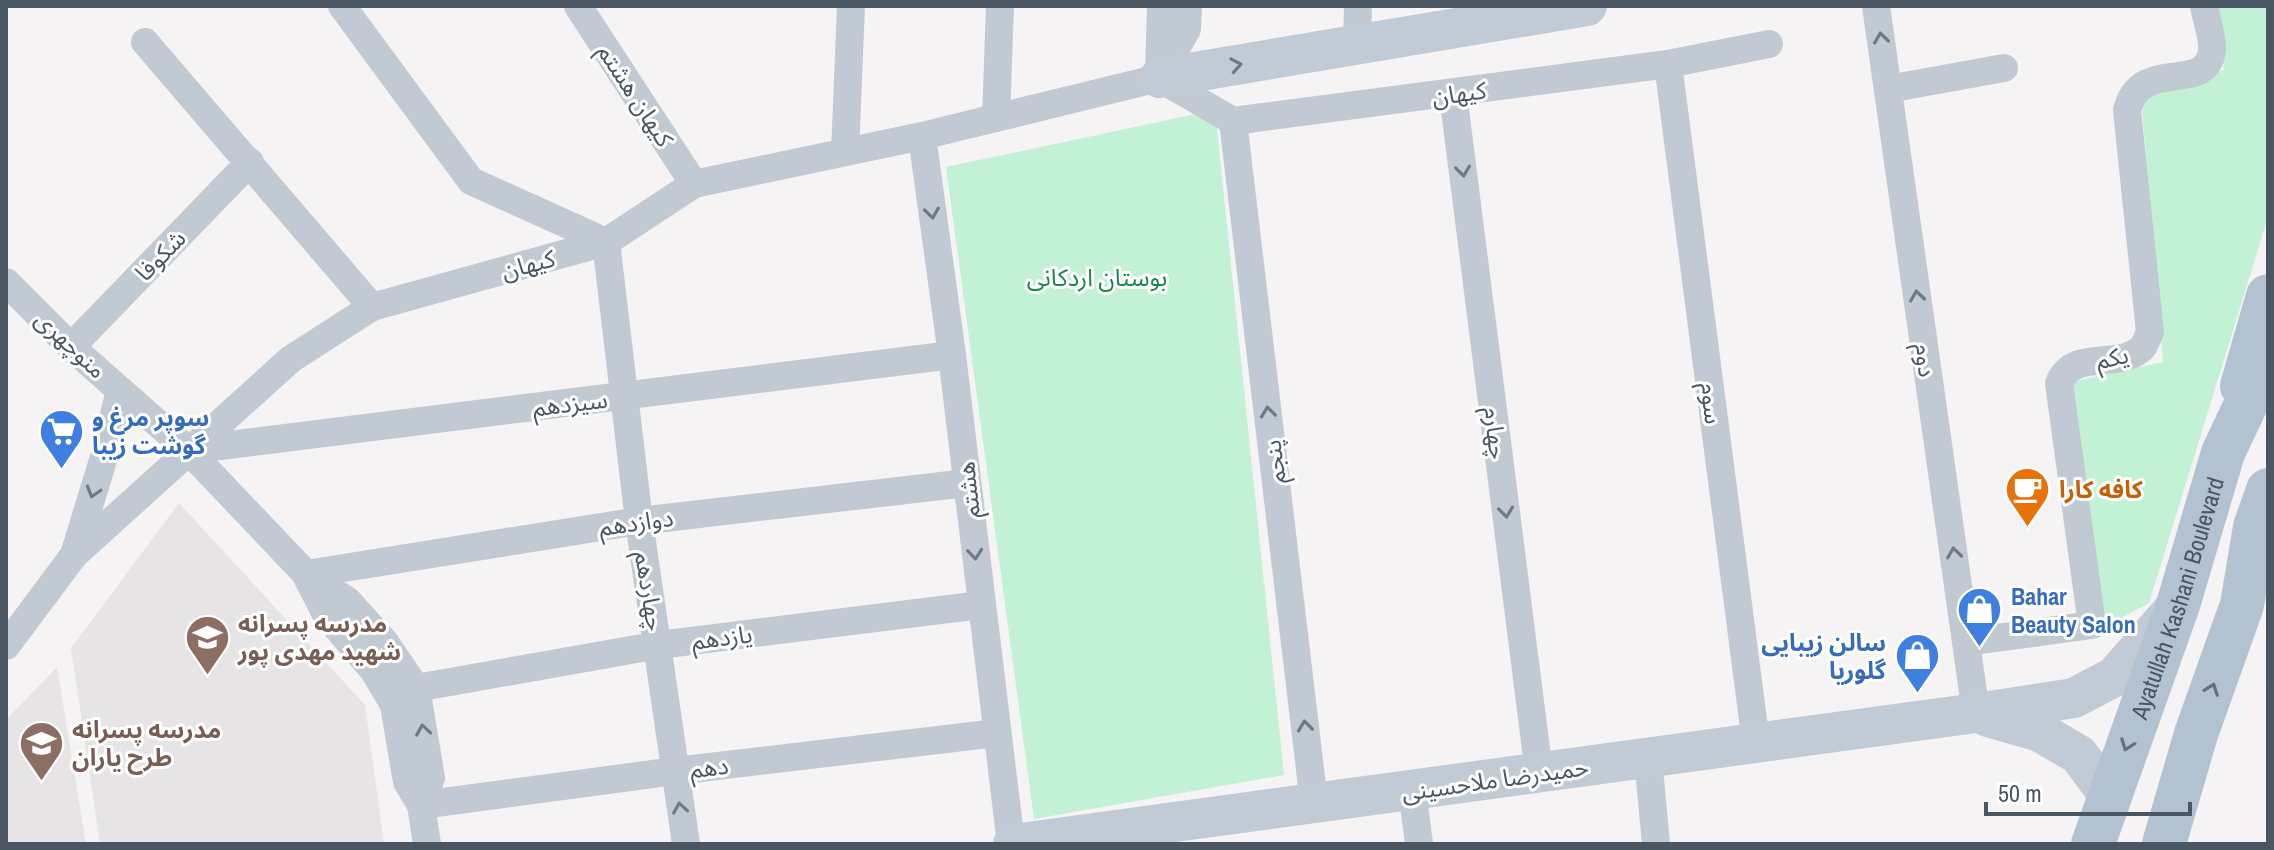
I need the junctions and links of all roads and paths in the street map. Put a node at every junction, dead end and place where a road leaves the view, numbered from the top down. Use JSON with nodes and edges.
{"nodes":[{"id":1,"x":342,"y":6,"type":"edge"},
{"id":2,"x":578,"y":6,"type":"edge"},
{"id":3,"x":851,"y":6,"type":"edge"},
{"id":4,"x":1000,"y":6,"type":"edge"},
{"id":5,"x":1161,"y":6,"type":"edge"},
{"id":6,"x":1188,"y":6,"type":"edge"},
{"id":7,"x":1587,"y":6,"type":"edge"},
{"id":8,"x":1876,"y":6,"type":"edge"},
{"id":9,"x":2204,"y":6,"type":"edge"},
{"id":10,"x":1504,"y":13,"type":"edge"},
{"id":11,"x":1357,"y":25,"type":"edge"},
{"id":12,"x":145,"y":42,"type":"dead end"},
{"id":13,"x":1769,"y":44,"type":"dead end"},
{"id":14,"x":1668,"y":64,"type":"junction"},
{"id":15,"x":2004,"y":68,"type":"dead end"},
{"id":16,"x":1159,"y":78,"type":"junction"},
{"id":17,"x":1888,"y":89,"type":"junction"},
{"id":18,"x":1453,"y":94,"type":"junction"},
{"id":19,"x":996,"y":118,"type":"junction"},
{"id":20,"x":1233,"y":121,"type":"junction"},
{"id":21,"x":922,"y":136,"type":"junction"},
{"id":22,"x":845,"y":152,"type":"junction"},
{"id":23,"x":250,"y":162,"type":"junction"},
{"id":24,"x":694,"y":184,"type":"junction"},
{"id":25,"x":606,"y":242,"type":"junction"},
{"id":26,"x":6,"y":282,"type":"edge"},
{"id":27,"x":2268,"y":296,"type":"edge"},
{"id":28,"x":372,"y":307,"type":"junction"},
{"id":29,"x":71,"y":347,"type":"junction"},
{"id":30,"x":952,"y":355,"type":"junction"},
{"id":31,"x":2268,"y":357,"type":"edge"},
{"id":32,"x":120,"y":390,"type":"junction"},
{"id":33,"x":624,"y":397,"type":"junction"},
{"id":34,"x":188,"y":450,"type":"junction"},
{"id":35,"x":2223,"y":453,"type":"junction"},
{"id":36,"x":967,"y":483,"type":"junction"},
{"id":37,"x":2268,"y":490,"type":"edge"},
{"id":38,"x":639,"y":521,"type":"junction"},
{"id":39,"x":74,"y":555,"type":"junction"},
{"id":40,"x":2268,"y":559,"type":"edge"},
{"id":41,"x":306,"y":574,"type":"junction"},
{"id":42,"x":981,"y":605,"type":"junction"},
{"id":43,"x":2178,"y":605,"type":"junction"},
{"id":44,"x":2242,"y":605,"type":"junction"},
{"id":45,"x":1966,"y":642,"type":"junction"},
{"id":46,"x":659,"y":645,"type":"junction"},
{"id":47,"x":6,"y":646,"type":"edge"},
{"id":48,"x":416,"y":688,"type":"junction"},
{"id":49,"x":1976,"y":713,"type":"junction"},
{"id":50,"x":997,"y":733,"type":"junction"},
{"id":51,"x":1756,"y":743,"type":"junction"},
{"id":52,"x":1648,"y":758,"type":"junction"},
{"id":53,"x":675,"y":771,"type":"junction"},
{"id":54,"x":1539,"y":773,"type":"junction"},
{"id":55,"x":1412,"y":790,"type":"junction"},
{"id":56,"x":2109,"y":796,"type":"junction"},
{"id":57,"x":1314,"y":803,"type":"junction"},
{"id":58,"x":421,"y":805,"type":"junction"},
{"id":59,"x":427,"y":844,"type":"edge"},
{"id":60,"x":686,"y":844,"type":"edge"},
{"id":61,"x":1012,"y":844,"type":"edge"},
{"id":62,"x":1419,"y":844,"type":"edge"},
{"id":63,"x":1656,"y":844,"type":"edge"},
{"id":64,"x":2093,"y":844,"type":"edge"},
{"id":65,"x":2164,"y":844,"type":"edge"}],
"edges":[{"from":1,"to":25,"type":"street"},
{"from":2,"to":24,"type":"street","name":"کیهان هشتم"},
{"from":3,"to":22,"type":"street"},
{"from":4,"to":19,"type":"street"},
{"from":5,"to":16,"type":"street"},
{"from":6,"to":16,"type":"street"},
{"from":7,"to":10,"type":"main road","name":"کیهان"},
{"from":17,"to":8,"type":"street","name":"دوم","one_way":true},
{"from":9,"to":45,"type":"street","name":"یکم"},
{"from":10,"to":11,"type":"main road","name":"کیهان"},
{"from":16,"to":11,"type":"main road","name":"کیهان","one_way":true},
{"from":12,"to":23,"type":"street"},
{"from":13,"to":14,"type":"street","name":"کیهان"},
{"from":14,"to":18,"type":"street","name":"کیهان"},
{"from":14,"to":51,"type":"street","name":"سوم"},
{"from":15,"to":17,"type":"street"},
{"from":16,"to":19,"type":"street","name":"کیهان"},
{"from":16,"to":20,"type":"street"},
{"from":45,"to":17,"type":"street","name":"دوم","one_way":true},
{"from":18,"to":20,"type":"street","name":"کیهان"},
{"from":18,"to":54,"type":"street","name":"چهارم","one_way":true},
{"from":19,"to":21,"type":"street","name":"کیهان"},
{"from":57,"to":20,"type":"street","name":"پنجم","one_way":true},
{"from":21,"to":22,"type":"street","name":"کیهان"},
{"from":21,"to":30,"type":"street","name":"هشتم","one_way":true},
{"from":22,"to":24,"type":"street","name":"کیهان"},
{"from":23,"to":28,"type":"street"},
{"from":23,"to":29,"type":"street","name":"شکوفا"},
{"from":24,"to":25,"type":"street","name":"کیهان"},
{"from":25,"to":28,"type":"street","name":"کیهان"},
{"from":25,"to":33,"type":"street","name":"چهاردهم"},
{"from":26,"to":29,"type":"street","name":"منوچهری"},
{"from":27,"to":35,"type":"main road"},
{"from":28,"to":34,"type":"street","name":"کیهان"},
{"from":29,"to":32,"type":"street","name":"منوچهری"},
{"from":30,"to":33,"type":"street","name":"سیزدهم"},
{"from":30,"to":36,"type":"street","name":"هشتم"},
{"from":31,"to":35,"type":"main road","name":"Ayatullah Kashani Boulevard"},
{"from":32,"to":34,"type":"street","name":"منوچهری"},
{"from":32,"to":39,"type":"street","one_way":true},
{"from":33,"to":34,"type":"street","name":"سیزدهم"},
{"from":33,"to":38,"type":"street","name":"چهاردهم"},
{"from":34,"to":39,"type":"street","name":"کیهان"},
{"from":34,"to":41,"type":"street","name":"منوچهری"},
{"from":35,"to":43,"type":"main road","name":"Ayatullah Kashani Boulevard"},
{"from":36,"to":38,"type":"street","name":"دوازدهم"},
{"from":36,"to":42,"type":"street","name":"هشتم","one_way":true},
{"from":37,"to":44,"type":"main road"},
{"from":38,"to":41,"type":"street","name":"دوازدهم"},
{"from":38,"to":46,"type":"street","name":"چهاردهم"},
{"from":39,"to":47,"type":"street","name":"کیهان"},
{"from":40,"to":44,"type":"main road"},
{"from":41,"to":48,"type":"street","name":"منوچهری"},
{"from":41,"to":58,"type":"street","name":"منوچهری"},
{"from":42,"to":46,"type":"street","name":"یازدهم"},
{"from":42,"to":50,"type":"street","name":"هشتم"},
{"from":43,"to":49,"type":"main road","name":"حمیدرضا ملاحسینی"},
{"from":43,"to":56,"type":"main road","name":"Ayatullah Kashani Boulevard","one_way":true},
{"from":65,"to":44,"type":"main road","one_way":true},
{"from":45,"to":49,"type":"street","name":"دوم"},
{"from":46,"to":48,"type":"street","name":"یازدهم"},
{"from":46,"to":53,"type":"street","name":"چهاردهم"},
{"from":58,"to":48,"type":"street","name":"منوچهری","one_way":true},
{"from":49,"to":51,"type":"main road","name":"حمیدرضا ملاحسینی"},
{"from":49,"to":56,"type":"main road"},
{"from":50,"to":53,"type":"street","name":"دهم"},
{"from":50,"to":61,"type":"street","name":"هشتم"},
{"from":51,"to":52,"type":"main road","name":"حمیدرضا ملاحسینی"},
{"from":52,"to":54,"type":"main road","name":"حمیدرضا ملاحسینی"},
{"from":52,"to":63,"type":"street"},
{"from":53,"to":58,"type":"street","name":"دهم"},
{"from":60,"to":53,"type":"street","name":"چهاردهم","one_way":true},
{"from":54,"to":55,"type":"main road","name":"حمیدرضا ملاحسینی"},
{"from":55,"to":57,"type":"main road","name":"حمیدرضا ملاحسینی"},
{"from":55,"to":62,"type":"street"},
{"from":56,"to":64,"type":"main road","name":"Ayatullah Kashani Boulevard"},
{"from":57,"to":61,"type":"main road","name":"حمیدرضا ملاحسینی"},
{"from":58,"to":59,"type":"street","name":"منوچهری"}]}
